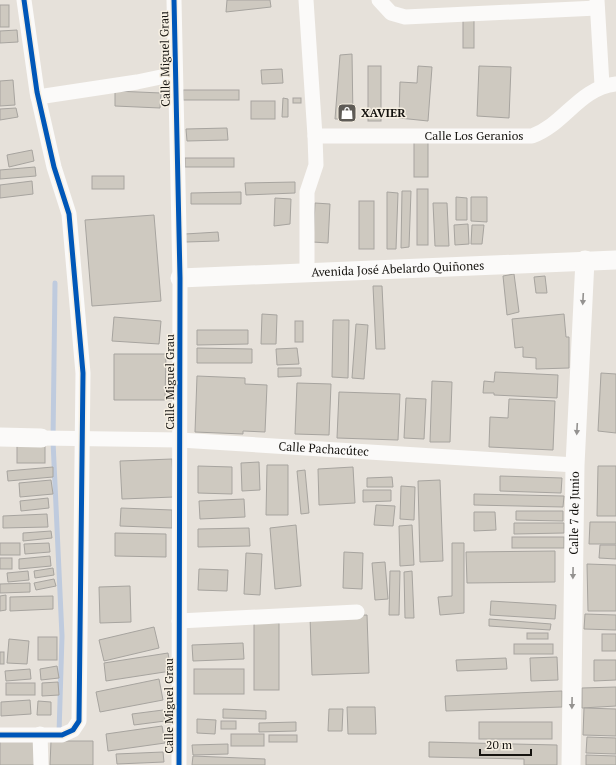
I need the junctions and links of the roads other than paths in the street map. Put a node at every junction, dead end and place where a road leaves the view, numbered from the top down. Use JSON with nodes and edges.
{"nodes":[{"id":1,"x":24,"y":0,"type":"edge"},
{"id":2,"x":174,"y":0,"type":"edge"},
{"id":3,"x":306,"y":0,"type":"edge"},
{"id":4,"x":379,"y":0,"type":"edge"},
{"id":5,"x":597,"y":4,"type":"edge"},
{"id":6,"x":175,"y":74,"type":"junction"},
{"id":7,"x":609,"y":85,"type":"edge"},
{"id":8,"x":38,"y":97,"type":"junction"},
{"id":9,"x":315,"y":136,"type":"junction"},
{"id":10,"x":585,"y":260,"type":"junction"},
{"id":11,"x":616,"y":260,"type":"edge"},
{"id":12,"x":307,"y":272,"type":"junction"},
{"id":13,"x":180,"y":278,"type":"junction"},
{"id":14,"x":0,"y":437,"type":"edge"},
{"id":15,"x":41,"y":438,"type":"joint"},
{"id":16,"x":77,"y":438,"type":"junction"},
{"id":17,"x":180,"y":440,"type":"junction"},
{"id":18,"x":575,"y":465,"type":"junction"},
{"id":19,"x":357,"y":612,"type":"dead end"},
{"id":20,"x":179,"y":621,"type":"junction"},
{"id":21,"x":40,"y":734,"type":"junction"},
{"id":22,"x":0,"y":735,"type":"edge"},
{"id":23,"x":41,"y":765,"type":"edge"},
{"id":24,"x":179,"y":765,"type":"edge"},
{"id":25,"x":571,"y":765,"type":"edge"}],
"edges":[{"from":1,"to":8,"type":"street"},
{"from":2,"to":6,"type":"street","name":"Calle Miguel Grau"},
{"from":3,"to":9,"type":"street"},
{"from":4,"to":5,"type":"street"},
{"from":5,"to":7,"type":"street"},
{"from":6,"to":8,"type":"street"},
{"from":6,"to":13,"type":"street","name":"Calle Miguel Grau"},
{"from":7,"to":9,"type":"street","name":"Calle Los Geranios"},
{"from":8,"to":16,"type":"street"},
{"from":9,"to":12,"type":"street"},
{"from":10,"to":11,"type":"street","name":"Avenida José Abelardo Quiñones"},
{"from":10,"to":12,"type":"street","name":"Avenida José Abelardo Quiñones"},
{"from":10,"to":18,"type":"street","name":"Calle 7 de Junio","one_way":true},
{"from":12,"to":13,"type":"street","name":"Avenida José Abelardo Quiñones"},
{"from":13,"to":17,"type":"street","name":"Calle Miguel Grau"},
{"from":14,"to":15,"type":"street"},
{"from":15,"to":16,"type":"street","name":"Calle Pachacútec"},
{"from":16,"to":17,"type":"street","name":"Calle Pachacútec"},
{"from":16,"to":21,"type":"street"},
{"from":17,"to":18,"type":"street","name":"Calle Pachacútec"},
{"from":17,"to":20,"type":"street","name":"Calle Miguel Grau"},
{"from":18,"to":25,"type":"street","name":"Calle 7 de Junio","one_way":true},
{"from":19,"to":20,"type":"street"},
{"from":20,"to":24,"type":"street","name":"Calle Miguel Grau"},
{"from":21,"to":22,"type":"street"},
{"from":21,"to":23,"type":"street"}]}
